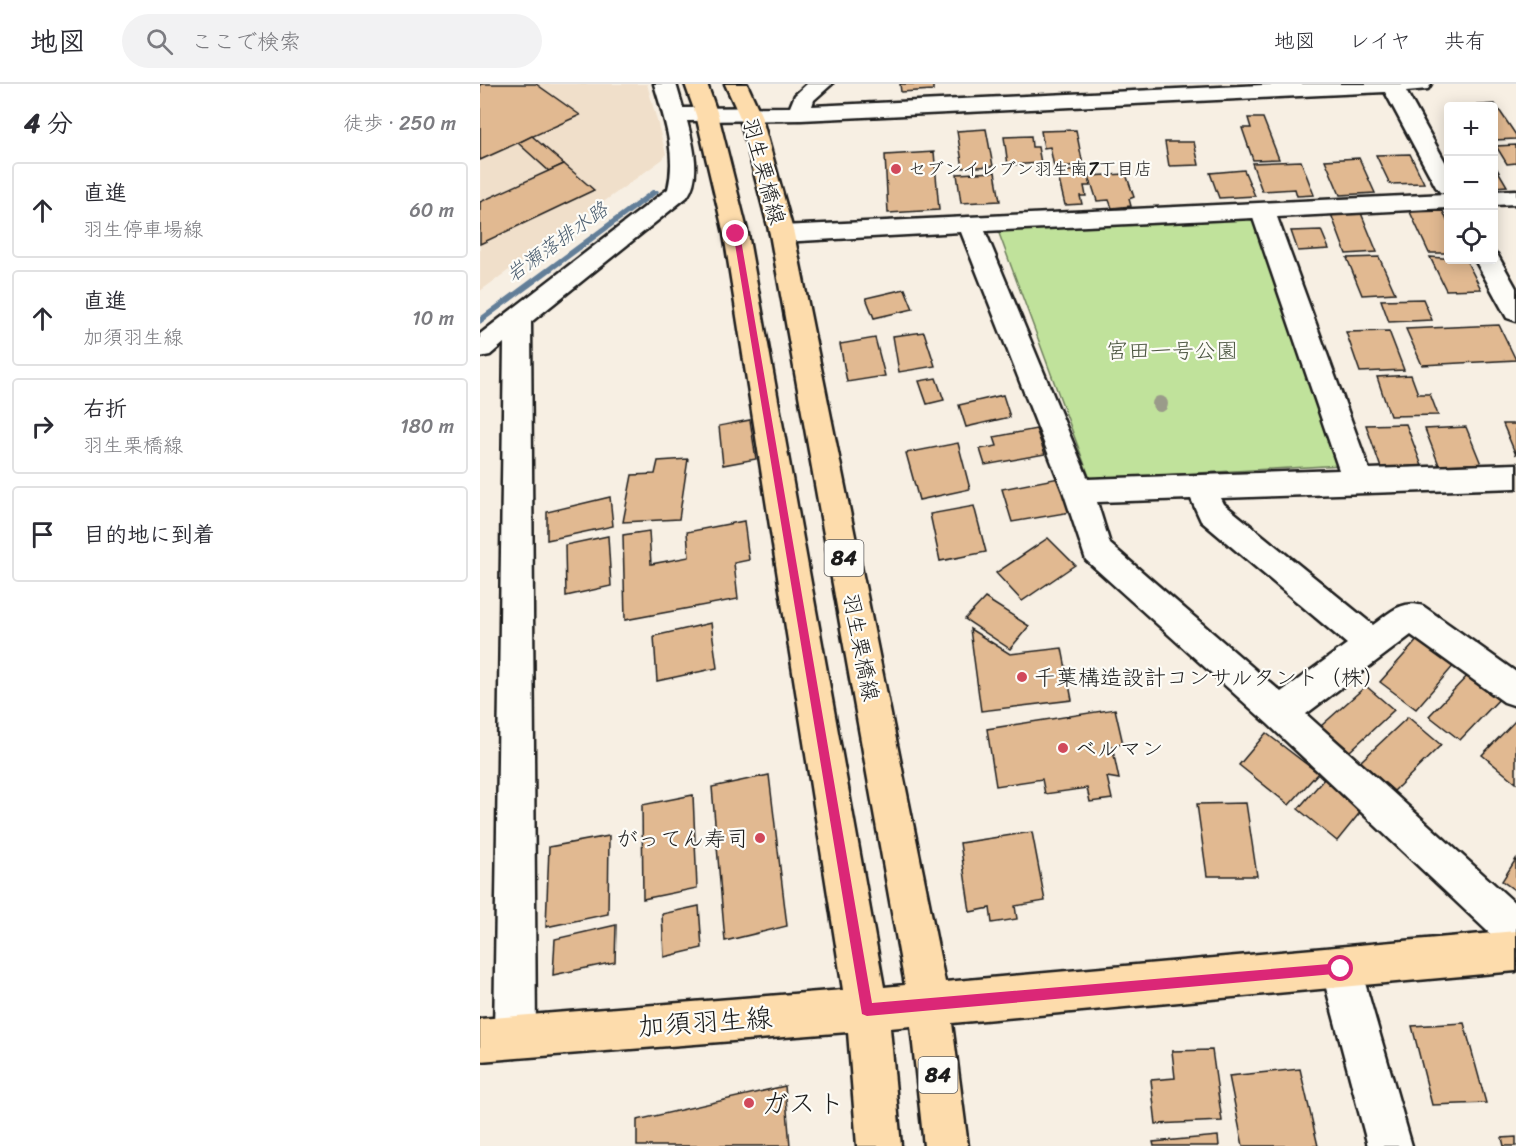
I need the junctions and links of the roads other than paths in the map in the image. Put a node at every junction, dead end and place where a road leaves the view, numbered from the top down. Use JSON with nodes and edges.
{"nodes":[{"id":1,"x":665,"y":84,"type":"edge"},
{"id":2,"x":696,"y":84,"type":"edge"},
{"id":3,"x":736,"y":84,"type":"edge"},
{"id":4,"x":1391,"y":84,"type":"edge"},
{"id":5,"x":1420,"y":84,"type":"edge"},
{"id":6,"x":808,"y":86,"type":"edge"},
{"id":7,"x":801,"y":113,"type":"junction"},
{"id":8,"x":674,"y":115,"type":"junction"},
{"id":9,"x":707,"y":115,"type":"junction"},
{"id":10,"x":750,"y":115,"type":"junction"},
{"id":11,"x":1444,"y":178,"type":"edge"},
{"id":12,"x":1516,"y":197,"type":"edge"},
{"id":13,"x":1498,"y":198,"type":"edge"},
{"id":14,"x":1444,"y":201,"type":"edge"},
{"id":15,"x":1262,"y":210,"type":"junction"},
{"id":16,"x":970,"y":225,"type":"junction"},
{"id":17,"x":782,"y":234,"type":"junction"},
{"id":18,"x":1490,"y":264,"type":"edge"},
{"id":19,"x":1516,"y":312,"type":"edge"},
{"id":20,"x":518,"y":319,"type":"junction"},
{"id":21,"x":480,"y":348,"type":"edge"},
{"id":22,"x":1516,"y":476,"type":"edge"},
{"id":23,"x":1358,"y":481,"type":"junction"},
{"id":24,"x":1201,"y":487,"type":"junction"},
{"id":25,"x":1078,"y":491,"type":"junction"},
{"id":26,"x":1372,"y":645,"type":"junction"},
{"id":27,"x":1516,"y":691,"type":"edge"},
{"id":28,"x":1280,"y":713,"type":"junction"},
{"id":29,"x":1516,"y":931,"type":"edge"},
{"id":30,"x":1516,"y":951,"type":"edge"},
{"id":31,"x":1341,"y":969,"type":"junction"},
{"id":32,"x":929,"y":1004,"type":"junction"},
{"id":33,"x":867,"y":1010,"type":"junction"},
{"id":34,"x":498,"y":1038,"type":"edge"},
{"id":35,"x":879,"y":1146,"type":"edge"},
{"id":36,"x":946,"y":1146,"type":"edge"},
{"id":37,"x":1390,"y":1146,"type":"edge"}],
"edges":[{"from":1,"to":8,"type":"street"},
{"from":2,"to":9,"type":"main road","name":"羽生栗橋線","number":"84"},
{"from":3,"to":10,"type":"main road","name":"羽生栗橋線","number":"84"},
{"from":4,"to":5,"type":"street"},
{"from":4,"to":7,"type":"street"},
{"from":4,"to":11,"type":"street"},
{"from":6,"to":7,"type":"street"},
{"from":7,"to":10,"type":"street"},
{"from":8,"to":9,"type":"street"},
{"from":8,"to":20,"type":"street"},
{"from":9,"to":10,"type":"street"},
{"from":9,"to":33,"type":"main road","name":"羽生栗橋線","number":"84"},
{"from":10,"to":17,"type":"main road","name":"羽生栗橋線","number":"84"},
{"from":12,"to":13,"type":"street"},
{"from":14,"to":15,"type":"street"},
{"from":15,"to":16,"type":"street"},
{"from":15,"to":23,"type":"street"},
{"from":16,"to":17,"type":"street"},
{"from":16,"to":25,"type":"street"},
{"from":17,"to":32,"type":"main road","name":"羽生栗橋線","number":"84"},
{"from":18,"to":19,"type":"street"},
{"from":20,"to":21,"type":"street"},
{"from":20,"to":34,"type":"street"},
{"from":22,"to":23,"type":"street"},
{"from":23,"to":24,"type":"street"},
{"from":24,"to":25,"type":"street"},
{"from":24,"to":26,"type":"street"},
{"from":25,"to":28,"type":"street"},
{"from":26,"to":27,"type":"street"},
{"from":26,"to":28,"type":"street"},
{"from":28,"to":29,"type":"street"},
{"from":30,"to":31,"type":"main road","name":"加須羽生線"},
{"from":31,"to":32,"type":"main road","name":"加須羽生線"},
{"from":31,"to":37,"type":"street"},
{"from":32,"to":33,"type":"main road","name":"加須羽生線"},
{"from":32,"to":36,"type":"main road","name":"羽生栗橋線","number":"84"},
{"from":33,"to":34,"type":"main road","name":"加須羽生線"},
{"from":33,"to":35,"type":"main road","name":"羽生栗橋線","number":"84"}]}
